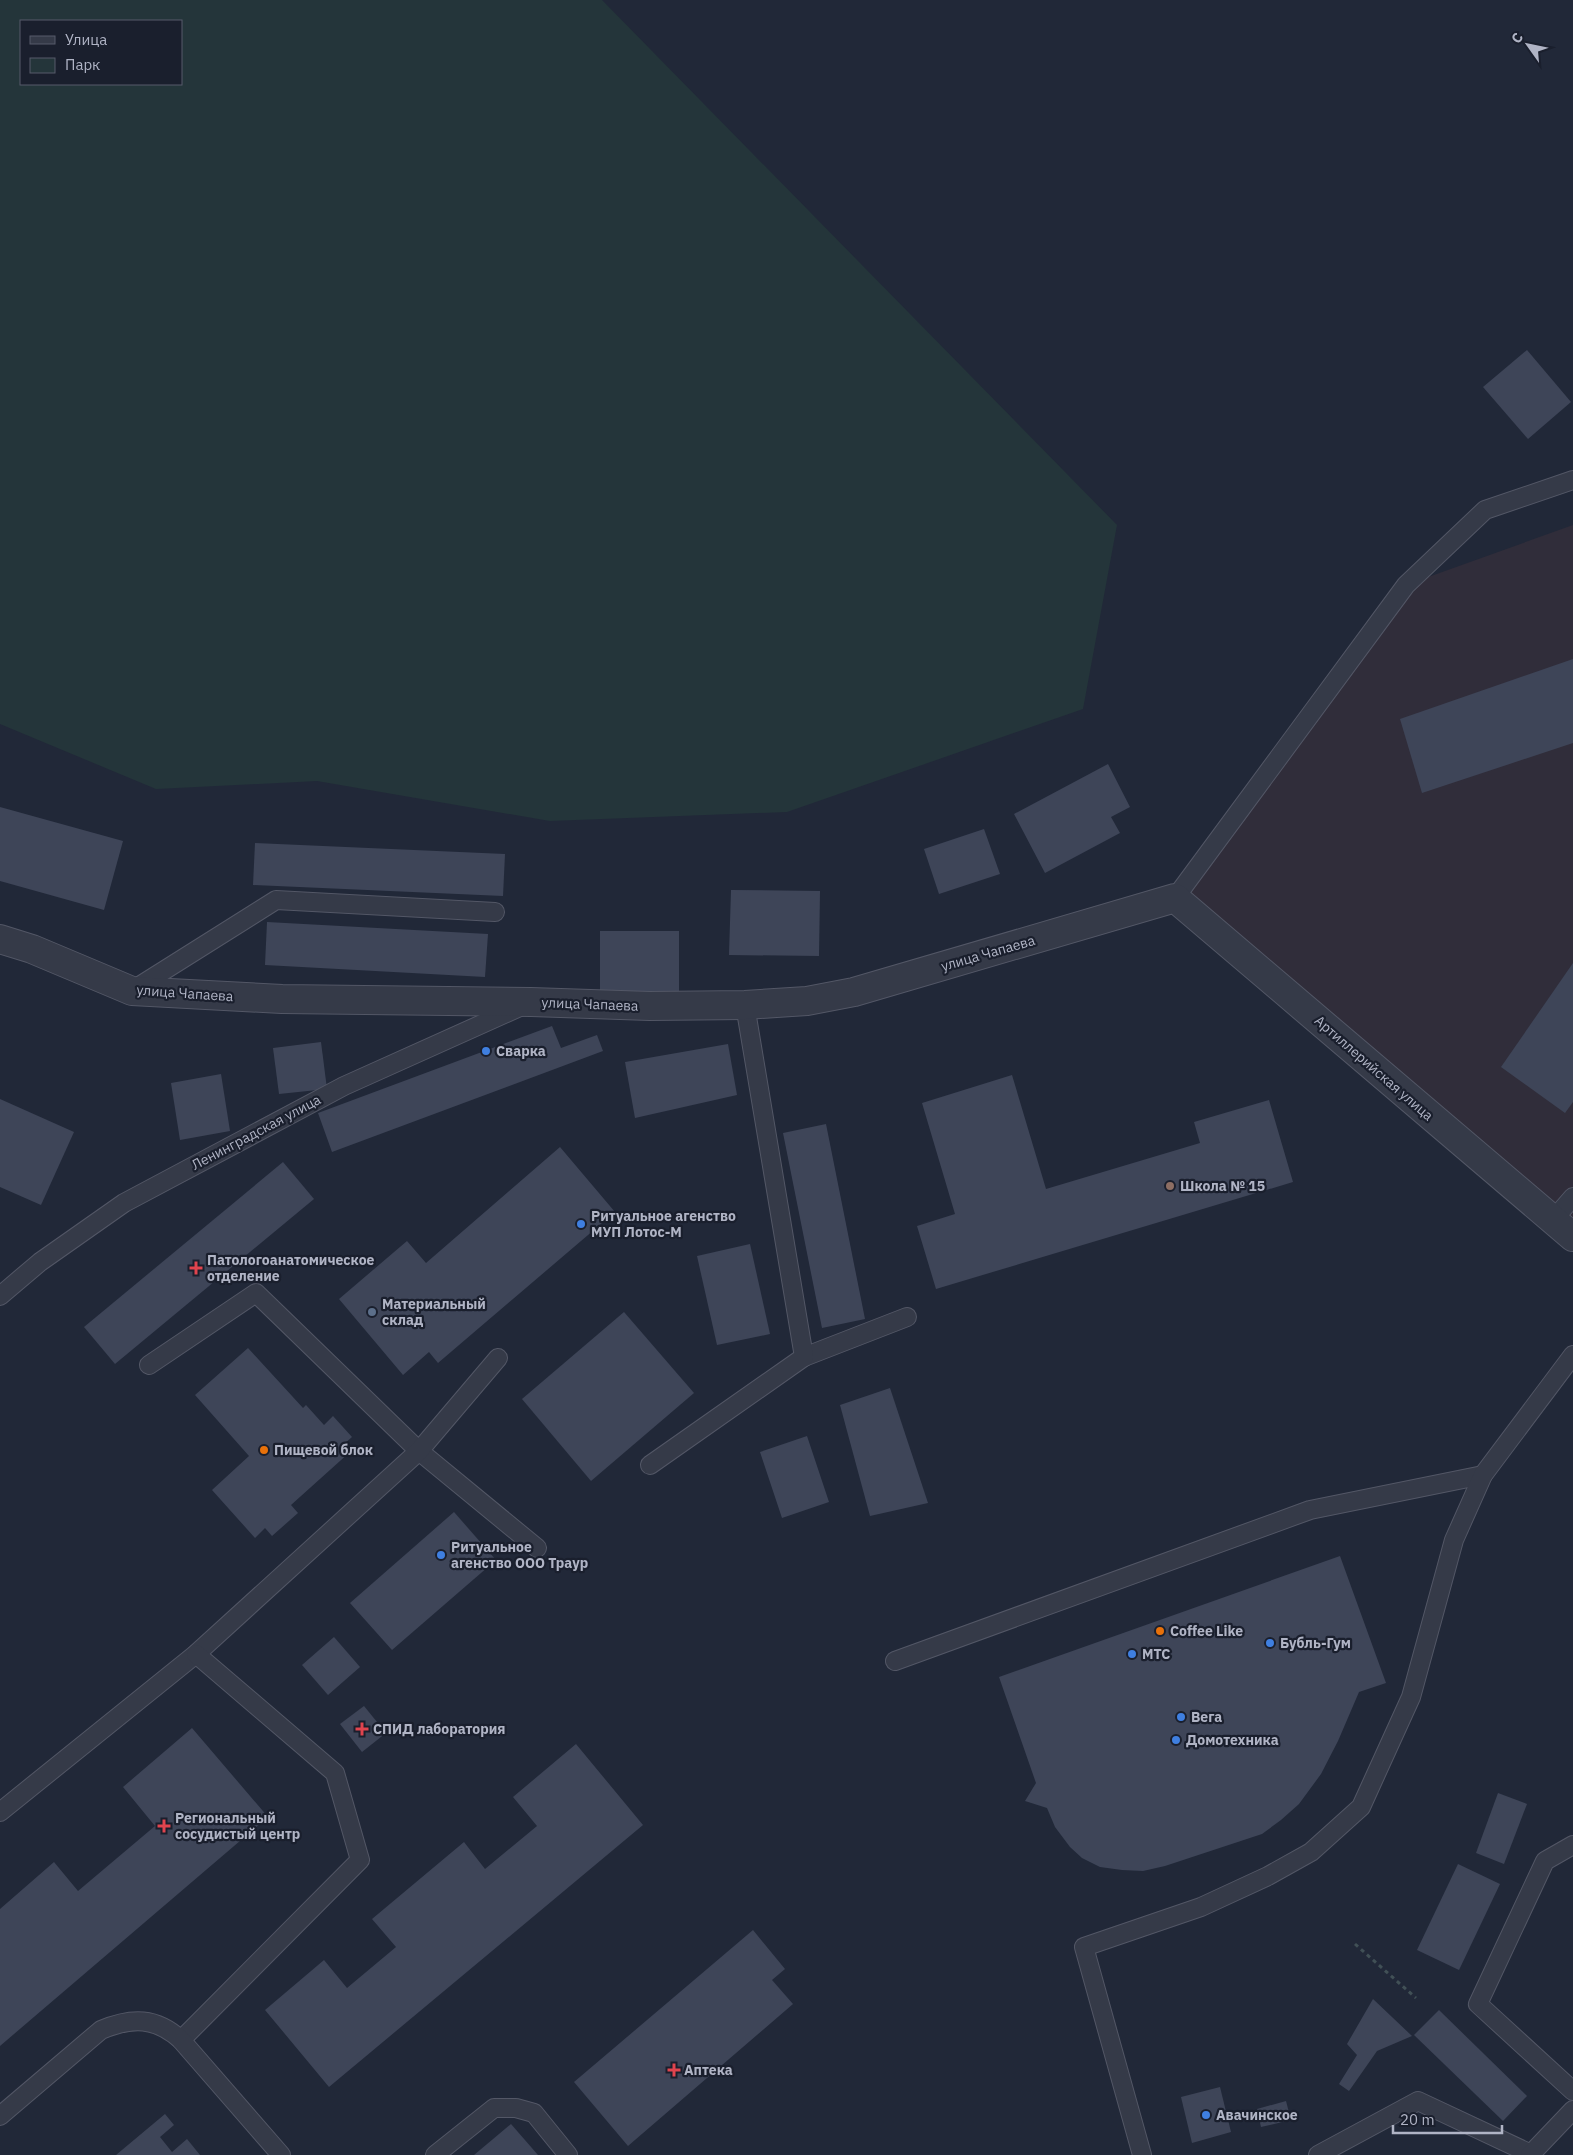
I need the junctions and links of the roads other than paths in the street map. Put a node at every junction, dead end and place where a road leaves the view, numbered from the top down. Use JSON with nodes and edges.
{"nodes":[{"id":1,"x":1573,"y":480,"type":"edge"},
{"id":2,"x":1175,"y":898,"type":"junction"},
{"id":3,"x":495,"y":912,"type":"dead end"},
{"id":4,"x":0,"y":939,"type":"edge"},
{"id":5,"x":132,"y":991,"type":"junction"},
{"id":6,"x":531,"y":1002,"type":"junction"},
{"id":7,"x":745,"y":1005,"type":"junction"},
{"id":8,"x":1573,"y":1196,"type":"edge"},
{"id":9,"x":1553,"y":1220,"type":"junction"},
{"id":10,"x":1573,"y":1238,"type":"edge"},
{"id":11,"x":0,"y":1296,"type":"edge"},
{"id":12,"x":907,"y":1317,"type":"dead end"},
{"id":13,"x":1573,"y":1355,"type":"edge"},
{"id":14,"x":498,"y":1358,"type":"dead end"},
{"id":15,"x":804,"y":1358,"type":"junction"},
{"id":16,"x":149,"y":1365,"type":"dead end"},
{"id":17,"x":419,"y":1451,"type":"junction"},
{"id":18,"x":650,"y":1465,"type":"dead end"},
{"id":19,"x":1483,"y":1475,"type":"junction"},
{"id":20,"x":537,"y":1548,"type":"dead end"},
{"id":21,"x":196,"y":1654,"type":"junction"},
{"id":22,"x":895,"y":1661,"type":"dead end"},
{"id":23,"x":0,"y":1812,"type":"edge"},
{"id":24,"x":1573,"y":1845,"type":"edge"},
{"id":25,"x":181,"y":2040,"type":"junction"},
{"id":26,"x":1573,"y":2091,"type":"edge"},
{"id":27,"x":1573,"y":2110,"type":"edge"},
{"id":28,"x":0,"y":2116,"type":"edge"},
{"id":29,"x":1530,"y":2154,"type":"edge"},
{"id":30,"x":281,"y":2155,"type":"edge"},
{"id":31,"x":435,"y":2155,"type":"edge"},
{"id":32,"x":568,"y":2155,"type":"edge"},
{"id":33,"x":1142,"y":2155,"type":"edge"},
{"id":34,"x":1318,"y":2155,"type":"edge"}],
"edges":[{"from":1,"to":2,"type":"lane"},
{"from":2,"to":7,"type":"street","name":"улица Чапаева"},
{"from":2,"to":9,"type":"street","name":"Артиллерийская улица"},
{"from":3,"to":5,"type":"lane"},
{"from":4,"to":5,"type":"street","name":"улица Чапаева"},
{"from":5,"to":6,"type":"street","name":"улица Чапаева"},
{"from":6,"to":7,"type":"street","name":"улица Чапаева"},
{"from":6,"to":11,"type":"lane","name":"Ленинградская улица"},
{"from":7,"to":15,"type":"lane"},
{"from":8,"to":9,"type":"lane"},
{"from":9,"to":10,"type":"street","name":"Артиллерийская улица"},
{"from":12,"to":15,"type":"lane"},
{"from":13,"to":19,"type":"lane"},
{"from":14,"to":17,"type":"lane"},
{"from":15,"to":18,"type":"lane"},
{"from":16,"to":17,"type":"lane"},
{"from":17,"to":20,"type":"lane"},
{"from":17,"to":21,"type":"lane"},
{"from":19,"to":22,"type":"lane"},
{"from":19,"to":33,"type":"lane"},
{"from":21,"to":23,"type":"lane"},
{"from":21,"to":25,"type":"lane"},
{"from":24,"to":26,"type":"lane"},
{"from":25,"to":28,"type":"lane"},
{"from":25,"to":30,"type":"lane"},
{"from":27,"to":29,"type":"lane"},
{"from":29,"to":34,"type":"lane"},
{"from":31,"to":32,"type":"lane"}]}
